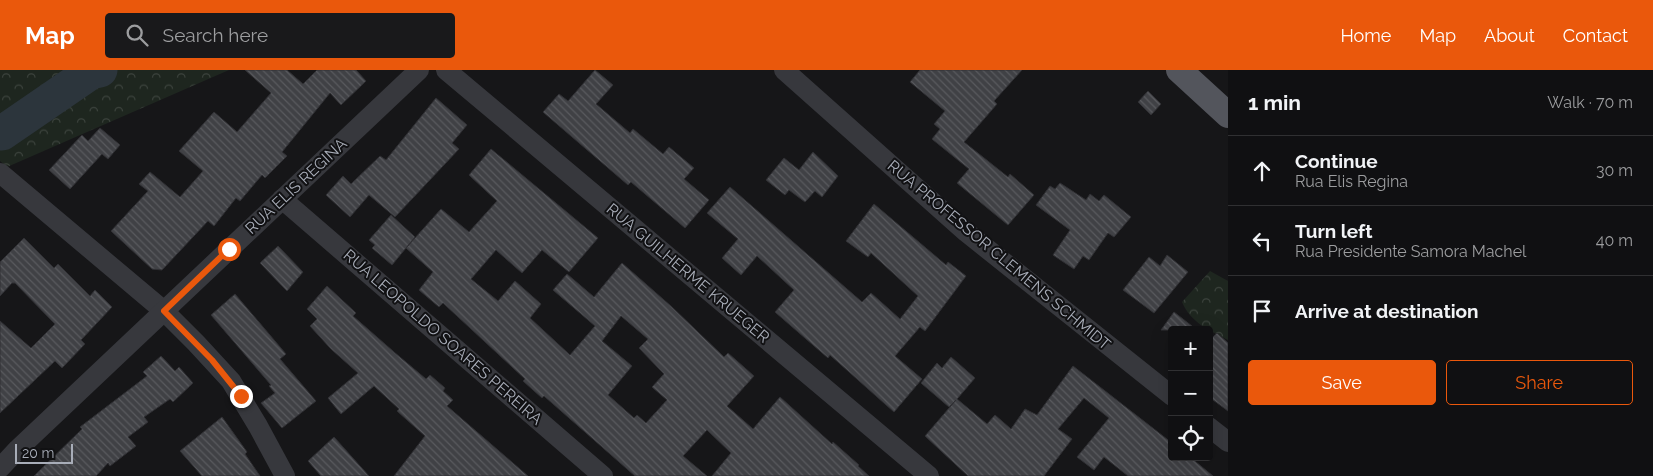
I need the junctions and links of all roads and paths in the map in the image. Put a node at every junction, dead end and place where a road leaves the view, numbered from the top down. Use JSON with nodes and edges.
{"nodes":[{"id":1,"x":420,"y":70,"type":"edge"},
{"id":2,"x":446,"y":70,"type":"edge"},
{"id":3,"x":784,"y":70,"type":"edge"},
{"id":4,"x":1179,"y":70,"type":"edge"},
{"id":5,"x":1228,"y":115,"type":"edge"},
{"id":6,"x":0,"y":173,"type":"edge"},
{"id":7,"x":282,"y":199,"type":"junction"},
{"id":8,"x":164,"y":311,"type":"junction"},
{"id":9,"x":1168,"y":393,"type":"edge"},
{"id":10,"x":1213,"y":430,"type":"edge"},
{"id":11,"x":1228,"y":442,"type":"edge"},
{"id":12,"x":0,"y":468,"type":"edge"},
{"id":13,"x":285,"y":476,"type":"edge"},
{"id":14,"x":603,"y":476,"type":"edge"},
{"id":15,"x":929,"y":476,"type":"edge"}],
"edges":[{"from":1,"to":7,"type":"street","name":"RUA ELIS REGINA"},
{"from":2,"to":15,"type":"street","name":"RUA GUILHERME KRUEGER"},
{"from":3,"to":9,"type":"street","name":"RUA PROFESSOR CLEMENS SCHMIDT"},
{"from":4,"to":5,"type":"main road"},
{"from":6,"to":8,"type":"street"},
{"from":7,"to":8,"type":"street","name":"RUA ELIS REGINA"},
{"from":7,"to":14,"type":"street","name":"RUA LEOPOLDO SOARES PEREIRA"},
{"from":8,"to":12,"type":"street","name":"RUA ELIS REGINA"},
{"from":8,"to":13,"type":"street"},
{"from":10,"to":11,"type":"street"}]}
